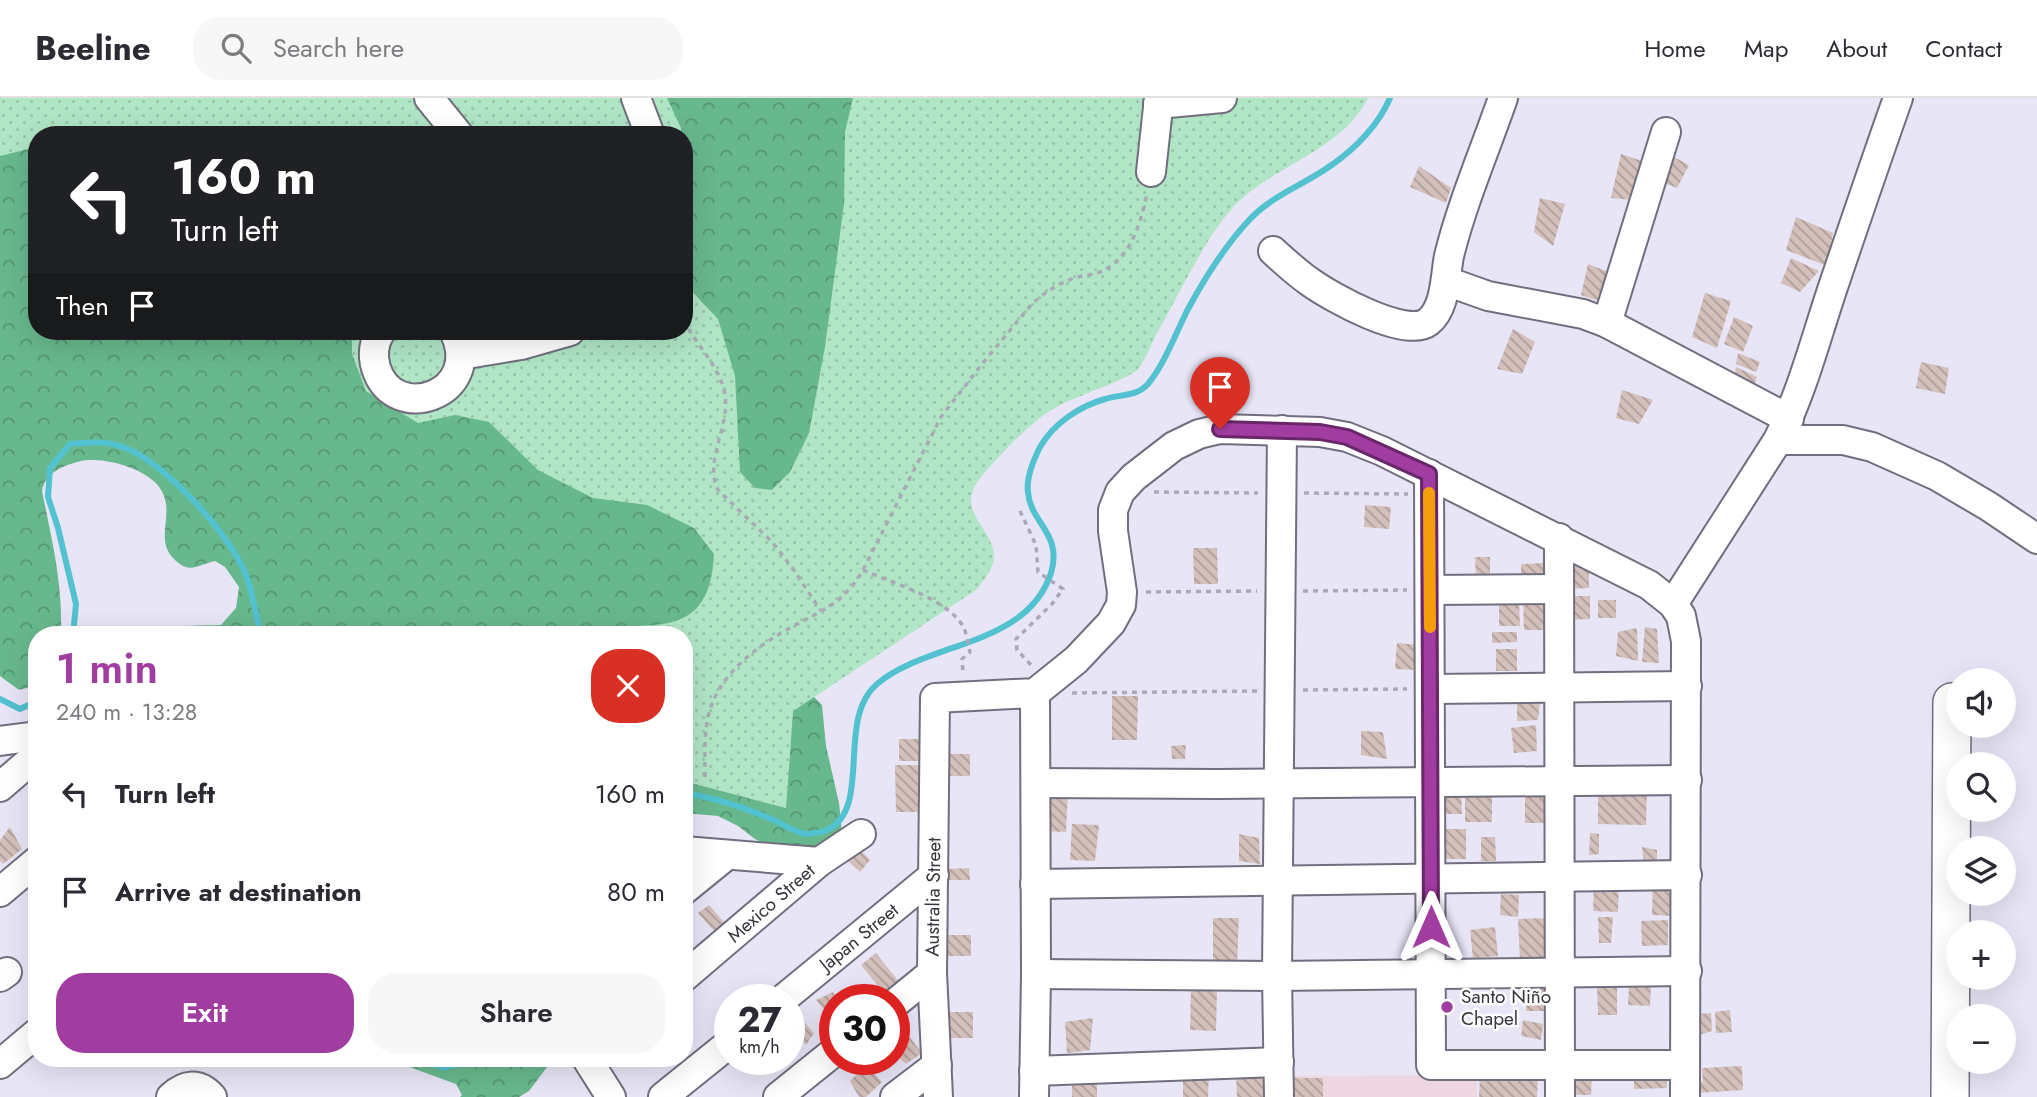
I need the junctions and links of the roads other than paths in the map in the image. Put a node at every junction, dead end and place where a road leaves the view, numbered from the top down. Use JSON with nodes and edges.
{"nodes":[{"id":1,"x":429,"y":98,"type":"edge"},
{"id":2,"x":636,"y":98,"type":"edge"},
{"id":3,"x":1222,"y":98,"type":"edge"},
{"id":4,"x":1503,"y":98,"type":"edge"},
{"id":5,"x":1898,"y":98,"type":"edge"},
{"id":6,"x":1158,"y":101,"type":"edge"},
{"id":7,"x":452,"y":126,"type":"edge"},
{"id":8,"x":647,"y":126,"type":"edge"},
{"id":9,"x":1666,"y":132,"type":"dead end"},
{"id":10,"x":1151,"y":172,"type":"road end"},
{"id":11,"x":1273,"y":251,"type":"dead end"},
{"id":12,"x":1446,"y":281,"type":"junction"},
{"id":13,"x":1607,"y":323,"type":"junction"},
{"id":14,"x":377,"y":340,"type":"edge"},
{"id":15,"x":538,"y":340,"type":"edge"},
{"id":16,"x":457,"y":343,"type":"edge"},
{"id":17,"x":1784,"y":429,"type":"junction"},
{"id":18,"x":1282,"y":430,"type":"junction"},
{"id":19,"x":1429,"y":474,"type":"junction"},
{"id":20,"x":1559,"y":538,"type":"junction"},
{"id":21,"x":2037,"y":540,"type":"edge"},
{"id":22,"x":1559,"y":589,"type":"junction"},
{"id":23,"x":1430,"y":590,"type":"junction"},
{"id":24,"x":1673,"y":604,"type":"junction"},
{"id":25,"x":1687,"y":686,"type":"junction"},
{"id":26,"x":1559,"y":688,"type":"junction"},
{"id":27,"x":1041,"y":689,"type":"junction"},
{"id":28,"x":1431,"y":689,"type":"junction"},
{"id":29,"x":28,"y":737,"type":"edge"},
{"id":30,"x":1952,"y":738,"type":"edge"},
{"id":31,"x":0,"y":741,"type":"edge"},
{"id":32,"x":28,"y":763,"type":"edge"},
{"id":33,"x":1687,"y":780,"type":"junction"},
{"id":34,"x":1431,"y":781,"type":"junction"},
{"id":35,"x":1559,"y":781,"type":"junction"},
{"id":36,"x":1279,"y":782,"type":"junction"},
{"id":37,"x":1035,"y":783,"type":"junction"},
{"id":38,"x":0,"y":787,"type":"edge"},
{"id":39,"x":861,"y":834,"type":"dead end"},
{"id":40,"x":693,"y":852,"type":"edge"},
{"id":41,"x":727,"y":855,"type":"junction"},
{"id":42,"x":819,"y":862,"type":"junction"},
{"id":43,"x":28,"y":869,"type":"edge"},
{"id":44,"x":934,"y":874,"type":"junction"},
{"id":45,"x":1687,"y":875,"type":"junction"},
{"id":46,"x":1559,"y":877,"type":"junction"},
{"id":47,"x":1431,"y":879,"type":"junction"},
{"id":48,"x":1278,"y":881,"type":"junction"},
{"id":49,"x":693,"y":883,"type":"edge"},
{"id":50,"x":1035,"y":884,"type":"junction"},
{"id":51,"x":0,"y":892,"type":"edge"},
{"id":52,"x":693,"y":969,"type":"edge"},
{"id":53,"x":1687,"y":971,"type":"junction"},
{"id":54,"x":1559,"y":972,"type":"junction"},
{"id":55,"x":932,"y":973,"type":"junction"},
{"id":56,"x":1036,"y":974,"type":"junction"},
{"id":57,"x":1431,"y":975,"type":"junction"},
{"id":58,"x":1277,"y":976,"type":"junction"},
{"id":59,"x":801,"y":984,"type":"edge"},
{"id":60,"x":910,"y":991,"type":"edge"},
{"id":61,"x":28,"y":1041,"type":"edge"},
{"id":62,"x":714,"y":1056,"type":"edge"},
{"id":63,"x":1279,"y":1062,"type":"junction"},
{"id":64,"x":0,"y":1064,"type":"edge"},
{"id":65,"x":819,"y":1064,"type":"edge"},
{"id":66,"x":937,"y":1065,"type":"junction"},
{"id":67,"x":1559,"y":1065,"type":"junction"},
{"id":68,"x":1685,"y":1065,"type":"junction"},
{"id":69,"x":593,"y":1067,"type":"edge"},
{"id":70,"x":1034,"y":1084,"type":"edge"},
{"id":71,"x":171,"y":1097,"type":"edge"},
{"id":72,"x":212,"y":1097,"type":"edge"},
{"id":73,"x":611,"y":1097,"type":"edge"},
{"id":74,"x":663,"y":1097,"type":"edge"},
{"id":75,"x":778,"y":1097,"type":"edge"},
{"id":76,"x":895,"y":1097,"type":"edge"},
{"id":77,"x":938,"y":1097,"type":"edge"},
{"id":78,"x":1279,"y":1097,"type":"edge"},
{"id":79,"x":1560,"y":1097,"type":"edge"},
{"id":80,"x":1685,"y":1097,"type":"edge"},
{"id":81,"x":1950,"y":1097,"type":"edge"}],
"edges":[{"from":1,"to":7,"type":"street"},
{"from":2,"to":8,"type":"street"},
{"from":3,"to":6,"type":"street"},
{"from":4,"to":12,"type":"street"},
{"from":5,"to":17,"type":"street"},
{"from":6,"to":10,"type":"street"},
{"from":9,"to":13,"type":"street"},
{"from":11,"to":12,"type":"street"},
{"from":12,"to":13,"type":"street"},
{"from":13,"to":17,"type":"street"},
{"from":14,"to":16,"type":"street"},
{"from":15,"to":16,"type":"street"},
{"from":17,"to":21,"type":"street"},
{"from":17,"to":24,"type":"street"},
{"from":18,"to":19,"type":"street"},
{"from":18,"to":27,"type":"street"},
{"from":18,"to":36,"type":"street"},
{"from":19,"to":20,"type":"street"},
{"from":19,"to":23,"type":"street"},
{"from":20,"to":22,"type":"street"},
{"from":20,"to":24,"type":"street"},
{"from":22,"to":23,"type":"street"},
{"from":22,"to":26,"type":"street"},
{"from":23,"to":28,"type":"street"},
{"from":24,"to":25,"type":"street"},
{"from":25,"to":26,"type":"street"},
{"from":25,"to":33,"type":"street"},
{"from":26,"to":28,"type":"street"},
{"from":26,"to":35,"type":"street"},
{"from":27,"to":37,"type":"street"},
{"from":27,"to":44,"type":"street","name":"Australia Street"},
{"from":28,"to":34,"type":"street"},
{"from":29,"to":31,"type":"street"},
{"from":30,"to":81,"type":"main road"},
{"from":32,"to":38,"type":"street"},
{"from":33,"to":35,"type":"street"},
{"from":33,"to":45,"type":"street"},
{"from":34,"to":35,"type":"street"},
{"from":34,"to":36,"type":"street"},
{"from":34,"to":47,"type":"street"},
{"from":35,"to":46,"type":"street"},
{"from":36,"to":37,"type":"street"},
{"from":36,"to":48,"type":"street"},
{"from":37,"to":50,"type":"street"},
{"from":39,"to":42,"type":"street","name":"Mexico Street"},
{"from":40,"to":41,"type":"street"},
{"from":41,"to":42,"type":"street"},
{"from":41,"to":49,"type":"street"},
{"from":42,"to":52,"type":"street","name":"Mexico Street"},
{"from":43,"to":51,"type":"street"},
{"from":44,"to":55,"type":"street","name":"Australia Street"},
{"from":44,"to":59,"type":"street","name":"Japan Street"},
{"from":45,"to":46,"type":"street"},
{"from":45,"to":53,"type":"street"},
{"from":46,"to":47,"type":"street"},
{"from":46,"to":54,"type":"street"},
{"from":47,"to":48,"type":"street"},
{"from":47,"to":57,"type":"street"},
{"from":48,"to":50,"type":"street"},
{"from":48,"to":58,"type":"street"},
{"from":50,"to":56,"type":"street"},
{"from":53,"to":54,"type":"street"},
{"from":53,"to":68,"type":"street"},
{"from":54,"to":57,"type":"street"},
{"from":54,"to":67,"type":"street"},
{"from":55,"to":60,"type":"street"},
{"from":55,"to":66,"type":"street","name":"Australia Street"},
{"from":56,"to":58,"type":"street"},
{"from":56,"to":70,"type":"street"},
{"from":57,"to":58,"type":"street"},
{"from":57,"to":67,"type":"street"},
{"from":58,"to":63,"type":"street"},
{"from":61,"to":64,"type":"street"},
{"from":62,"to":74,"type":"street"},
{"from":63,"to":70,"type":"street"},
{"from":63,"to":78,"type":"street"},
{"from":65,"to":75,"type":"street"},
{"from":66,"to":76,"type":"street"},
{"from":66,"to":77,"type":"street","name":"Australia Street"},
{"from":67,"to":68,"type":"street"},
{"from":67,"to":79,"type":"street"},
{"from":68,"to":80,"type":"street"},
{"from":69,"to":73,"type":"street"},
{"from":71,"to":72,"type":"street"}]}
